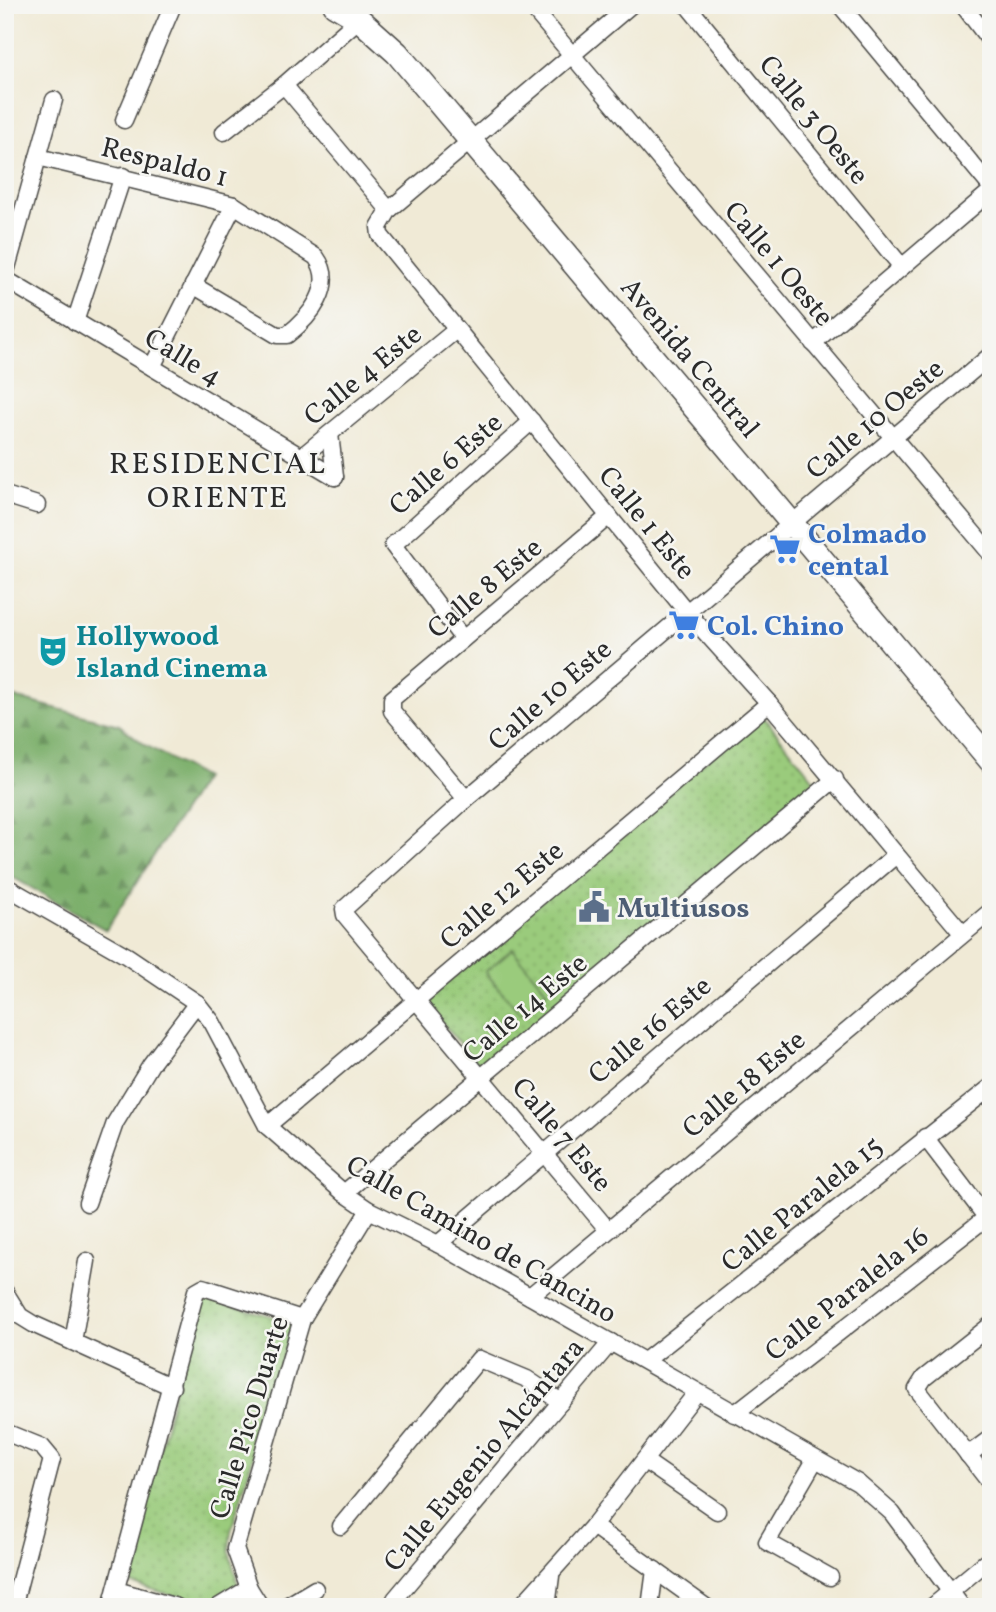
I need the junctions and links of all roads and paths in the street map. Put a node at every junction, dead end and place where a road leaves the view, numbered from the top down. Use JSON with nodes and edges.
{"nodes":[{"id":1,"x":173,"y":5,"type":"edge"},
{"id":2,"x":335,"y":5,"type":"edge"},
{"id":3,"x":530,"y":5,"type":"edge"},
{"id":4,"x":631,"y":5,"type":"edge"},
{"id":5,"x":687,"y":5,"type":"edge"},
{"id":6,"x":840,"y":5,"type":"edge"},
{"id":7,"x":963,"y":5,"type":"edge"},
{"id":8,"x":359,"y":19,"type":"junction"},
{"id":9,"x":991,"y":42,"type":"edge"},
{"id":10,"x":570,"y":55,"type":"junction"},
{"id":11,"x":284,"y":85,"type":"junction"},
{"id":12,"x":54,"y":100,"type":"dead end"},
{"id":13,"x":124,"y":120,"type":"dead end"},
{"id":14,"x":224,"y":132,"type":"dead end"},
{"id":15,"x":471,"y":141,"type":"junction"},
{"id":16,"x":38,"y":157,"type":"junction"},
{"id":17,"x":124,"y":176,"type":"junction"},
{"id":18,"x":991,"y":189,"type":"edge"},
{"id":19,"x":233,"y":205,"type":"junction"},
{"id":20,"x":389,"y":210,"type":"junction"},
{"id":21,"x":902,"y":267,"type":"junction"},
{"id":22,"x":5,"y":277,"type":"edge"},
{"id":23,"x":193,"y":285,"type":"junction"},
{"id":24,"x":75,"y":322,"type":"junction"},
{"id":25,"x":456,"y":330,"type":"junction"},
{"id":26,"x":813,"y":343,"type":"junction"},
{"id":27,"x":989,"y":360,"type":"edge"},
{"id":28,"x":152,"y":367,"type":"junction"},
{"id":29,"x":533,"y":421,"type":"junction"},
{"id":30,"x":330,"y":434,"type":"junction"},
{"id":31,"x":894,"y":436,"type":"junction"},
{"id":32,"x":301,"y":457,"type":"junction"},
{"id":33,"x":5,"y":495,"type":"edge"},
{"id":34,"x":37,"y":505,"type":"dead end"},
{"id":35,"x":609,"y":516,"type":"junction"},
{"id":36,"x":790,"y":522,"type":"junction"},
{"id":37,"x":991,"y":554,"type":"edge"},
{"id":38,"x":686,"y":611,"type":"junction"},
{"id":39,"x":463,"y":639,"type":"junction"},
{"id":40,"x":769,"y":703,"type":"junction"},
{"id":41,"x":991,"y":761,"type":"edge"},
{"id":42,"x":835,"y":779,"type":"junction"},
{"id":43,"x":466,"y":799,"type":"junction"},
{"id":44,"x":896,"y":855,"type":"junction"},
{"id":45,"x":5,"y":886,"type":"edge"},
{"id":46,"x":344,"y":909,"type":"joint"},
{"id":47,"x":991,"y":911,"type":"edge"},
{"id":48,"x":962,"y":933,"type":"junction"},
{"id":49,"x":417,"y":999,"type":"junction"},
{"id":50,"x":197,"y":1003,"type":"junction"},
{"id":51,"x":482,"y":1077,"type":"junction"},
{"id":52,"x":991,"y":1087,"type":"edge"},
{"id":53,"x":267,"y":1126,"type":"junction"},
{"id":54,"x":925,"y":1137,"type":"junction"},
{"id":55,"x":544,"y":1152,"type":"junction"},
{"id":56,"x":344,"y":1193,"type":"junction"},
{"id":57,"x":87,"y":1203,"type":"dead end"},
{"id":58,"x":369,"y":1210,"type":"junction"},
{"id":59,"x":988,"y":1215,"type":"edge"},
{"id":60,"x":608,"y":1230,"type":"junction"},
{"id":61,"x":438,"y":1244,"type":"junction"},
{"id":62,"x":87,"y":1261,"type":"dead end"},
{"id":63,"x":5,"y":1292,"type":"edge"},
{"id":64,"x":530,"y":1296,"type":"junction"},
{"id":65,"x":302,"y":1319,"type":"junction"},
{"id":66,"x":991,"y":1325,"type":"edge"},
{"id":67,"x":73,"y":1342,"type":"junction"},
{"id":68,"x":611,"y":1342,"type":"junction"},
{"id":69,"x":645,"y":1361,"type":"junction"},
{"id":70,"x":172,"y":1387,"type":"junction"},
{"id":71,"x":697,"y":1392,"type":"junction"},
{"id":72,"x":561,"y":1402,"type":"junction"},
{"id":73,"x":734,"y":1413,"type":"junction"},
{"id":74,"x":5,"y":1432,"type":"edge"},
{"id":75,"x":991,"y":1438,"type":"edge"},
{"id":76,"x":968,"y":1455,"type":"junction"},
{"id":77,"x":815,"y":1460,"type":"junction"},
{"id":78,"x":645,"y":1461,"type":"junction"},
{"id":79,"x":991,"y":1484,"type":"edge"},
{"id":80,"x":717,"y":1511,"type":"dead end"},
{"id":81,"x":341,"y":1526,"type":"dead end"},
{"id":82,"x":593,"y":1526,"type":"junction"},
{"id":83,"x":991,"y":1558,"type":"edge"},
{"id":84,"x":655,"y":1570,"type":"junction"},
{"id":85,"x":551,"y":1576,"type":"junction"},
{"id":86,"x":830,"y":1577,"type":"dead end"},
{"id":87,"x":249,"y":1588,"type":"junction"},
{"id":88,"x":315,"y":1589,"type":"dead end"},
{"id":89,"x":116,"y":1590,"type":"junction"},
{"id":90,"x":950,"y":1590,"type":"junction"},
{"id":91,"x":395,"y":1599,"type":"dead end"},
{"id":92,"x":13,"y":1607,"type":"edge"},
{"id":93,"x":111,"y":1607,"type":"edge"},
{"id":94,"x":177,"y":1607,"type":"edge"},
{"id":95,"x":218,"y":1607,"type":"edge"},
{"id":96,"x":261,"y":1607,"type":"edge"},
{"id":97,"x":285,"y":1607,"type":"edge"},
{"id":98,"x":520,"y":1607,"type":"edge"},
{"id":99,"x":547,"y":1607,"type":"edge"},
{"id":100,"x":650,"y":1607,"type":"edge"},
{"id":101,"x":706,"y":1607,"type":"edge"},
{"id":102,"x":932,"y":1607,"type":"edge"},
{"id":103,"x":962,"y":1607,"type":"edge"}],
"edges":[{"from":1,"to":13,"type":"street"},
{"from":2,"to":8,"type":"main road","name":"Avenida Central"},
{"from":3,"to":10,"type":"street","name":"Calle 1 Oeste"},
{"from":4,"to":10,"type":"street"},
{"from":5,"to":21,"type":"street","name":"Calle 3 Oeste"},
{"from":6,"to":18,"type":"street"},
{"from":7,"to":9,"type":"street"},
{"from":8,"to":11,"type":"street"},
{"from":8,"to":15,"type":"main road","name":"Avenida Central"},
{"from":10,"to":15,"type":"street"},
{"from":10,"to":26,"type":"street","name":"Calle 1 Oeste"},
{"from":11,"to":14,"type":"street"},
{"from":11,"to":20,"type":"street"},
{"from":12,"to":16,"type":"street"},
{"from":15,"to":20,"type":"street"},
{"from":15,"to":36,"type":"main road","name":"Avenida Central"},
{"from":16,"to":17,"type":"street","name":"Respaldo 1"},
{"from":16,"to":22,"type":"street"},
{"from":17,"to":19,"type":"street","name":"Respaldo 1"},
{"from":17,"to":24,"type":"street"},
{"from":18,"to":21,"type":"street"},
{"from":19,"to":23,"type":"street"},
{"from":19,"to":23,"type":"street","name":"Respaldo 1"},
{"from":20,"to":25,"type":"street","name":"Calle 1 Este"},
{"from":21,"to":26,"type":"street"},
{"from":22,"to":24,"type":"street","name":"Calle 4"},
{"from":23,"to":28,"type":"street"},
{"from":24,"to":28,"type":"street","name":"Calle 4"},
{"from":25,"to":29,"type":"street","name":"Calle 1 Este"},
{"from":25,"to":30,"type":"street","name":"Calle 4 Este"},
{"from":26,"to":31,"type":"street","name":"Calle 1 Oeste"},
{"from":27,"to":31,"type":"street","name":"Calle 10 Oeste"},
{"from":28,"to":32,"type":"street","name":"Calle 4"},
{"from":29,"to":35,"type":"street","name":"Calle 1 Este"},
{"from":29,"to":39,"type":"street","name":"Calle 6 Este"},
{"from":30,"to":32,"type":"street","name":"Calle 4 Este"},
{"from":30,"to":32,"type":"street","name":"Calle 4"},
{"from":31,"to":36,"type":"street","name":"Calle 10 Oeste"},
{"from":31,"to":37,"type":"street","name":"Calle 1 Oeste"},
{"from":33,"to":34,"type":"street"},
{"from":35,"to":38,"type":"street","name":"Calle 1 Este"},
{"from":35,"to":39,"type":"street","name":"Calle 8 Este"},
{"from":36,"to":38,"type":"street","name":"Calle 10 Este"},
{"from":36,"to":41,"type":"main road","name":"Avenida Central"},
{"from":38,"to":40,"type":"street","name":"Calle 1 Este"},
{"from":38,"to":43,"type":"street","name":"Calle 10 Este"},
{"from":39,"to":43,"type":"street","name":"Calle 8 Este"},
{"from":40,"to":42,"type":"street","name":"Calle 1 Este"},
{"from":40,"to":49,"type":"street","name":"Calle 12 Este"},
{"from":42,"to":44,"type":"street","name":"Calle 1 Este"},
{"from":42,"to":51,"type":"street","name":"Calle 14 Este"},
{"from":43,"to":46,"type":"street","name":"Calle 10 Este"},
{"from":44,"to":48,"type":"street","name":"Calle 1 Este"},
{"from":44,"to":55,"type":"street","name":"Calle 16 Este"},
{"from":45,"to":50,"type":"street","name":"Calle Camino de Cancino"},
{"from":46,"to":49,"type":"street","name":"Calle 7 Este"},
{"from":47,"to":48,"type":"street","name":"Calle 18 Este"},
{"from":48,"to":60,"type":"street","name":"Calle 18 Este"},
{"from":49,"to":51,"type":"street","name":"Calle 7 Este"},
{"from":49,"to":53,"type":"street","name":"Calle 12 Este"},
{"from":50,"to":53,"type":"street","name":"Calle Camino de Cancino"},
{"from":50,"to":57,"type":"street"},
{"from":51,"to":55,"type":"street","name":"Calle 7 Este"},
{"from":51,"to":56,"type":"street","name":"Calle 14 Este"},
{"from":52,"to":54,"type":"street","name":"Calle Paralela 15"},
{"from":53,"to":56,"type":"street","name":"Calle Camino de Cancino"},
{"from":54,"to":59,"type":"street"},
{"from":54,"to":69,"type":"street","name":"Calle Paralela 15"},
{"from":55,"to":60,"type":"street","name":"Calle 7 Este"},
{"from":55,"to":61,"type":"street","name":"Calle 16 Este"},
{"from":56,"to":58,"type":"street","name":"Calle Camino de Cancino"},
{"from":58,"to":61,"type":"street","name":"Calle Camino de Cancino"},
{"from":58,"to":65,"type":"street","name":"Calle Pico Duarte"},
{"from":59,"to":73,"type":"street","name":"Calle Paralela 16"},
{"from":60,"to":64,"type":"street","name":"Calle 18 Este"},
{"from":61,"to":64,"type":"street","name":"Calle Camino de Cancino"},
{"from":62,"to":67,"type":"street"},
{"from":63,"to":67,"type":"street"},
{"from":64,"to":68,"type":"street","name":"Calle Camino de Cancino"},
{"from":65,"to":70,"type":"street"},
{"from":65,"to":87,"type":"street","name":"Calle Pico Duarte"},
{"from":66,"to":76,"type":"street"},
{"from":67,"to":70,"type":"street"},
{"from":68,"to":69,"type":"street","name":"Calle Camino de Cancino"},
{"from":68,"to":72,"type":"street","name":"Calle Eugenio Alcántara"},
{"from":69,"to":71,"type":"street","name":"Calle Camino de Cancino"},
{"from":70,"to":89,"type":"street"},
{"from":71,"to":73,"type":"street","name":"Calle Camino de Cancino"},
{"from":71,"to":78,"type":"street"},
{"from":72,"to":81,"type":"street"},
{"from":72,"to":91,"type":"street","name":"Calle Eugenio Alcántara"},
{"from":73,"to":77,"type":"street","name":"Calle Camino de Cancino"},
{"from":74,"to":92,"type":"street"},
{"from":75,"to":76,"type":"street"},
{"from":76,"to":79,"type":"street"},
{"from":77,"to":86,"type":"street"},
{"from":77,"to":90,"type":"street","name":"Calle Camino de Cancino"},
{"from":78,"to":80,"type":"street"},
{"from":78,"to":82,"type":"street"},
{"from":82,"to":84,"type":"street"},
{"from":82,"to":85,"type":"street"},
{"from":83,"to":90,"type":"street"},
{"from":84,"to":100,"type":"street"},
{"from":84,"to":101,"type":"street"},
{"from":85,"to":98,"type":"street"},
{"from":85,"to":99,"type":"street"},
{"from":87,"to":95,"type":"street"},
{"from":87,"to":96,"type":"street","name":"Calle Pico Duarte"},
{"from":88,"to":97,"type":"street"},
{"from":89,"to":93,"type":"street"},
{"from":89,"to":94,"type":"street"},
{"from":90,"to":102,"type":"street"},
{"from":90,"to":103,"type":"street","name":"Calle Camino de Cancino"}]}
